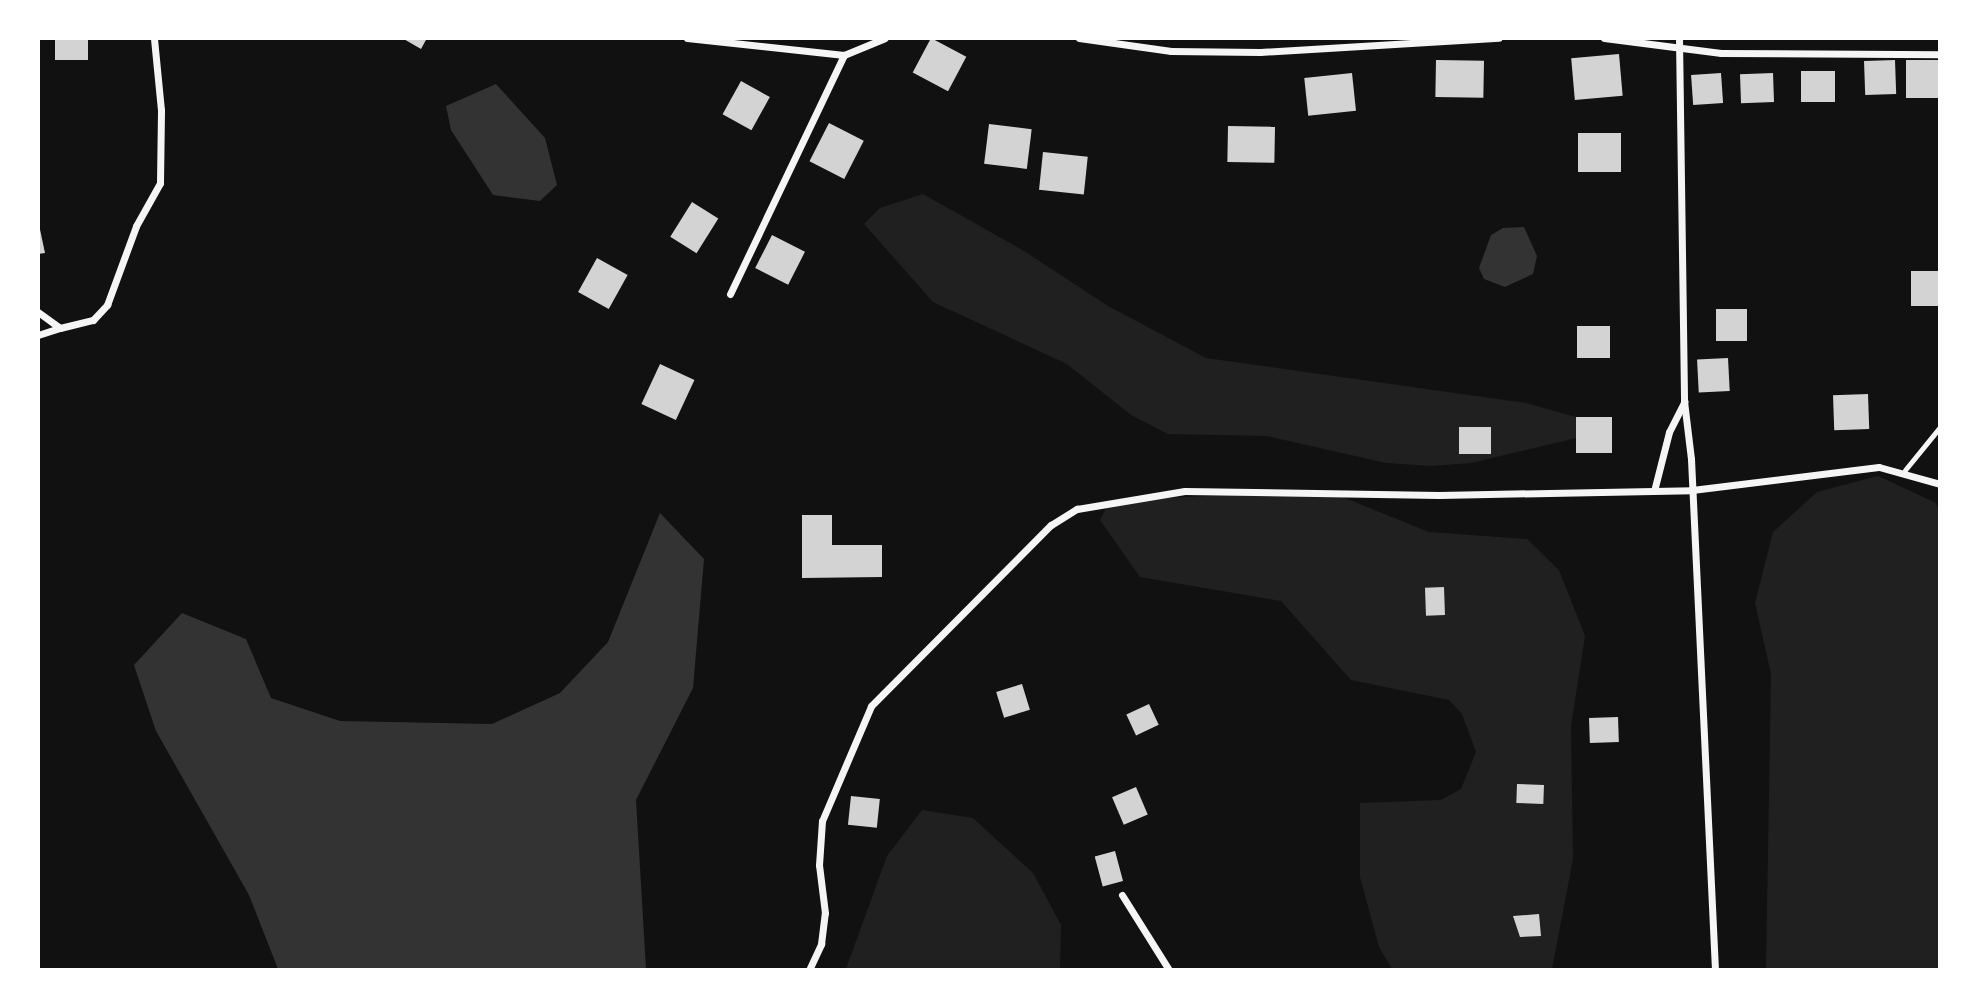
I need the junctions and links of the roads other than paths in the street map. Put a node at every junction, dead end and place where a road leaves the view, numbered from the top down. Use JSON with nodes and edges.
{"nodes":[{"id":1,"x":154,"y":38,"type":"edge"},
{"id":2,"x":687,"y":38,"type":"edge"},
{"id":3,"x":885,"y":38,"type":"edge"},
{"id":4,"x":1079,"y":38,"type":"edge"},
{"id":5,"x":1499,"y":38,"type":"edge"},
{"id":6,"x":1604,"y":38,"type":"edge"},
{"id":7,"x":1680,"y":43,"type":"edge"},
{"id":8,"x":1940,"y":54,"type":"edge"},
{"id":9,"x":844,"y":55,"type":"junction"},
{"id":10,"x":730,"y":294,"type":"dead end"},
{"id":11,"x":38,"y":312,"type":"edge"},
{"id":12,"x":60,"y":328,"type":"junction"},
{"id":13,"x":38,"y":335,"type":"edge"},
{"id":14,"x":1684,"y":401,"type":"junction"},
{"id":15,"x":1940,"y":427,"type":"edge"},
{"id":16,"x":1940,"y":438,"type":"edge"},
{"id":17,"x":1931,"y":440,"type":"junction"},
{"id":18,"x":1905,"y":470,"type":"junction"},
{"id":19,"x":1940,"y":484,"type":"edge"},
{"id":20,"x":1692,"y":490,"type":"junction"},
{"id":21,"x":1654,"y":491,"type":"junction"},
{"id":22,"x":1122,"y":895,"type":"dead end"},
{"id":23,"x":809,"y":970,"type":"edge"},
{"id":24,"x":1169,"y":970,"type":"edge"},
{"id":25,"x":1714,"y":970,"type":"edge"}],
"edges":[{"from":1,"to":12,"type":"street"},
{"from":2,"to":9,"type":"street"},
{"from":3,"to":9,"type":"street"},
{"from":4,"to":5,"type":"street"},
{"from":6,"to":7,"type":"street"},
{"from":7,"to":8,"type":"street"},
{"from":7,"to":14,"type":"street"},
{"from":9,"to":10,"type":"street"},
{"from":11,"to":12,"type":"street"},
{"from":12,"to":13,"type":"street"},
{"from":14,"to":20,"type":"street"},
{"from":14,"to":21,"type":"street"},
{"from":15,"to":17,"type":"lane"},
{"from":16,"to":17,"type":"lane"},
{"from":17,"to":18,"type":"lane"},
{"from":18,"to":19,"type":"street"},
{"from":18,"to":20,"type":"street"},
{"from":20,"to":21,"type":"street"},
{"from":20,"to":25,"type":"street"},
{"from":21,"to":23,"type":"street"},
{"from":22,"to":24,"type":"street"}]}
